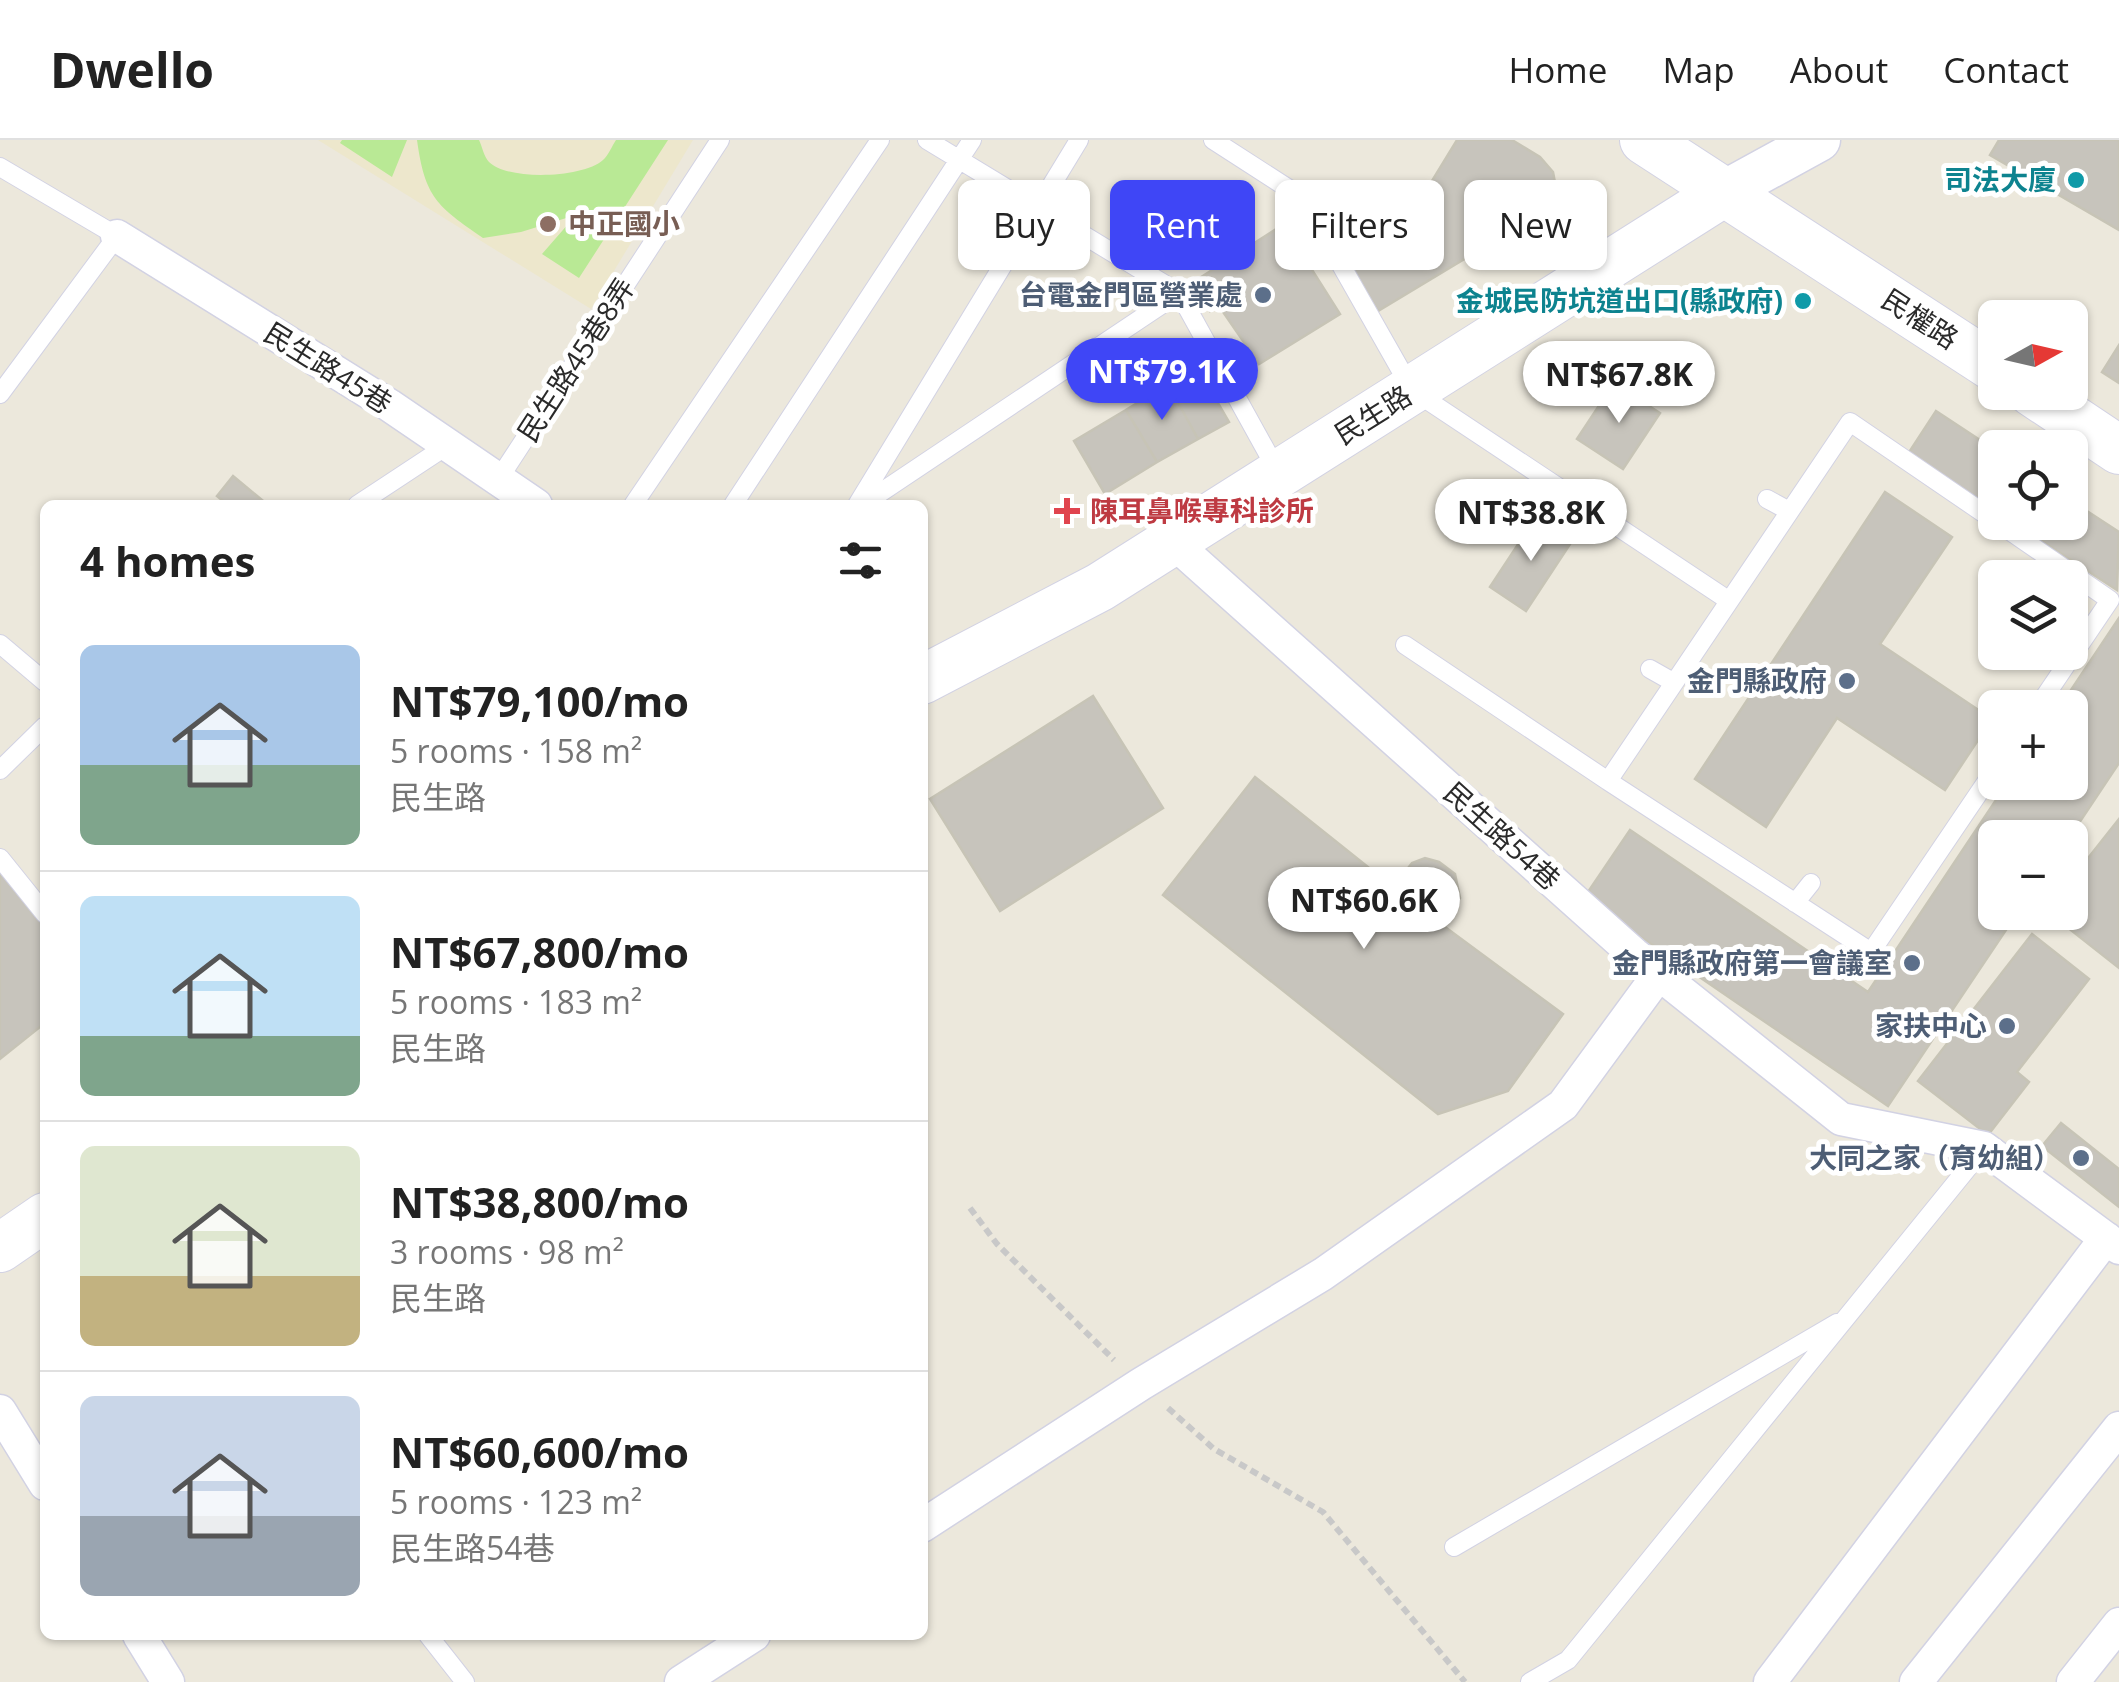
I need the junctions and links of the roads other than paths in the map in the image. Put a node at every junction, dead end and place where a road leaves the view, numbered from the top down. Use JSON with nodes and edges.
{"nodes":[{"id":1,"x":720,"y":140,"type":"edge"},
{"id":2,"x":880,"y":140,"type":"edge"},
{"id":3,"x":926,"y":140,"type":"edge"},
{"id":4,"x":972,"y":140,"type":"edge"},
{"id":5,"x":1080,"y":140,"type":"edge"},
{"id":6,"x":1213,"y":140,"type":"edge"},
{"id":7,"x":1644,"y":140,"type":"edge"},
{"id":8,"x":1819,"y":140,"type":"edge"},
{"id":9,"x":960,"y":158,"type":"junction"},
{"id":10,"x":0,"y":167,"type":"edge"},
{"id":11,"x":995,"y":180,"type":"edge"},
{"id":12,"x":1056,"y":180,"type":"edge"},
{"id":13,"x":1726,"y":191,"type":"junction"},
{"id":14,"x":117,"y":236,"type":"junction"},
{"id":15,"x":1090,"y":238,"type":"edge"},
{"id":16,"x":1001,"y":270,"type":"edge"},
{"id":17,"x":1179,"y":293,"type":"junction"},
{"id":18,"x":1978,"y":357,"type":"edge"},
{"id":19,"x":1412,"y":390,"type":"junction"},
{"id":20,"x":0,"y":394,"type":"edge"},
{"id":21,"x":2059,"y":410,"type":"edge"},
{"id":22,"x":448,"y":445,"type":"junction"},
{"id":23,"x":2119,"y":450,"type":"edge"},
{"id":24,"x":1279,"y":474,"type":"junction"},
{"id":25,"x":498,"y":480,"type":"junction"},
{"id":26,"x":1767,"y":499,"type":"dead end"},
{"id":27,"x":365,"y":500,"type":"edge"},
{"id":28,"x":528,"y":500,"type":"edge"},
{"id":29,"x":635,"y":500,"type":"edge"},
{"id":30,"x":736,"y":500,"type":"edge"},
{"id":31,"x":863,"y":500,"type":"edge"},
{"id":32,"x":868,"y":500,"type":"edge"},
{"id":33,"x":1978,"y":510,"type":"edge"},
{"id":34,"x":1789,"y":511,"type":"junction"},
{"id":35,"x":2016,"y":540,"type":"edge"},
{"id":36,"x":1173,"y":542,"type":"junction"},
{"id":37,"x":1728,"y":600,"type":"junction"},
{"id":38,"x":2115,"y":600,"type":"edge"},
{"id":39,"x":0,"y":644,"type":"edge"},
{"id":40,"x":1406,"y":645,"type":"dead end"},
{"id":41,"x":1650,"y":670,"type":"dead end"},
{"id":42,"x":928,"y":677,"type":"edge"},
{"id":43,"x":40,"y":678,"type":"edge"},
{"id":44,"x":1673,"y":682,"type":"junction"},
{"id":45,"x":2050,"y":690,"type":"edge"},
{"id":46,"x":40,"y":731,"type":"edge"},
{"id":47,"x":0,"y":770,"type":"edge"},
{"id":48,"x":1608,"y":781,"type":"junction"},
{"id":49,"x":1978,"y":794,"type":"edge"},
{"id":50,"x":0,"y":858,"type":"edge"},
{"id":51,"x":1811,"y":883,"type":"dead end"},
{"id":52,"x":1795,"y":903,"type":"junction"},
{"id":53,"x":40,"y":908,"type":"edge"},
{"id":54,"x":1659,"y":974,"type":"junction"},
{"id":55,"x":1984,"y":1148,"type":"junction"},
{"id":56,"x":40,"y":1221,"type":"edge"},
{"id":57,"x":2112,"y":1243,"type":"edge"},
{"id":58,"x":0,"y":1248,"type":"edge"},
{"id":59,"x":1846,"y":1317,"type":"junction"},
{"id":60,"x":0,"y":1411,"type":"edge"},
{"id":61,"x":2119,"y":1428,"type":"edge"},
{"id":62,"x":40,"y":1476,"type":"edge"},
{"id":63,"x":928,"y":1522,"type":"edge"},
{"id":64,"x":1454,"y":1547,"type":"dead end"},
{"id":65,"x":2119,"y":1624,"type":"edge"},
{"id":66,"x":142,"y":1640,"type":"edge"},
{"id":67,"x":432,"y":1640,"type":"edge"},
{"id":68,"x":746,"y":1640,"type":"edge"},
{"id":69,"x":168,"y":1682,"type":"edge"},
{"id":70,"x":465,"y":1682,"type":"edge"},
{"id":71,"x":681,"y":1682,"type":"edge"},
{"id":72,"x":1530,"y":1682,"type":"edge"},
{"id":73,"x":1770,"y":1682,"type":"edge"},
{"id":74,"x":1916,"y":1682,"type":"edge"},
{"id":75,"x":2072,"y":1682,"type":"edge"}],
"edges":[{"from":1,"to":25,"type":"lane","name":"民生路45巷8弄"},
{"from":2,"to":29,"type":"lane"},
{"from":3,"to":9,"type":"lane"},
{"from":4,"to":9,"type":"lane"},
{"from":5,"to":12,"type":"lane"},
{"from":6,"to":19,"type":"lane"},
{"from":7,"to":13,"type":"main road","name":"民權路"},
{"from":8,"to":13,"type":"street","name":"民生路"},
{"from":9,"to":11,"type":"lane"},
{"from":9,"to":30,"type":"lane"},
{"from":10,"to":14,"type":"lane"},
{"from":13,"to":18,"type":"main road","name":"民權路"},
{"from":13,"to":19,"type":"main road","name":"民生路"},
{"from":14,"to":20,"type":"lane"},
{"from":14,"to":22,"type":"street","name":"民生路45巷"},
{"from":15,"to":17,"type":"lane"},
{"from":16,"to":31,"type":"lane"},
{"from":17,"to":24,"type":"lane"},
{"from":17,"to":32,"type":"lane"},
{"from":19,"to":24,"type":"main road","name":"民生路"},
{"from":19,"to":37,"type":"lane"},
{"from":21,"to":23,"type":"main road"},
{"from":22,"to":25,"type":"street","name":"民生路45巷"},
{"from":22,"to":27,"type":"lane"},
{"from":24,"to":36,"type":"main road","name":"民生路"},
{"from":25,"to":28,"type":"street","name":"民生路45巷"},
{"from":26,"to":34,"type":"lane"},
{"from":33,"to":34,"type":"lane"},
{"from":34,"to":37,"type":"lane"},
{"from":35,"to":38,"type":"lane"},
{"from":36,"to":42,"type":"main road","name":"民生路"},
{"from":36,"to":54,"type":"street","name":"民生路54巷"},
{"from":37,"to":44,"type":"lane"},
{"from":38,"to":45,"type":"lane"},
{"from":39,"to":43,"type":"lane"},
{"from":40,"to":48,"type":"lane"},
{"from":41,"to":44,"type":"lane"},
{"from":44,"to":48,"type":"lane"},
{"from":46,"to":47,"type":"lane"},
{"from":48,"to":52,"type":"lane"},
{"from":49,"to":52,"type":"lane"},
{"from":50,"to":53,"type":"lane"},
{"from":51,"to":52,"type":"lane"},
{"from":54,"to":55,"type":"street","name":"民生路54巷"},
{"from":54,"to":63,"type":"street"},
{"from":55,"to":57,"type":"street"},
{"from":55,"to":59,"type":"lane"},
{"from":56,"to":58,"type":"main road"},
{"from":57,"to":73,"type":"street"},
{"from":59,"to":64,"type":"lane"},
{"from":59,"to":72,"type":"lane"},
{"from":60,"to":62,"type":"street"},
{"from":61,"to":74,"type":"street"},
{"from":65,"to":75,"type":"street"},
{"from":66,"to":69,"type":"street"},
{"from":67,"to":70,"type":"lane"},
{"from":68,"to":71,"type":"street"}]}
